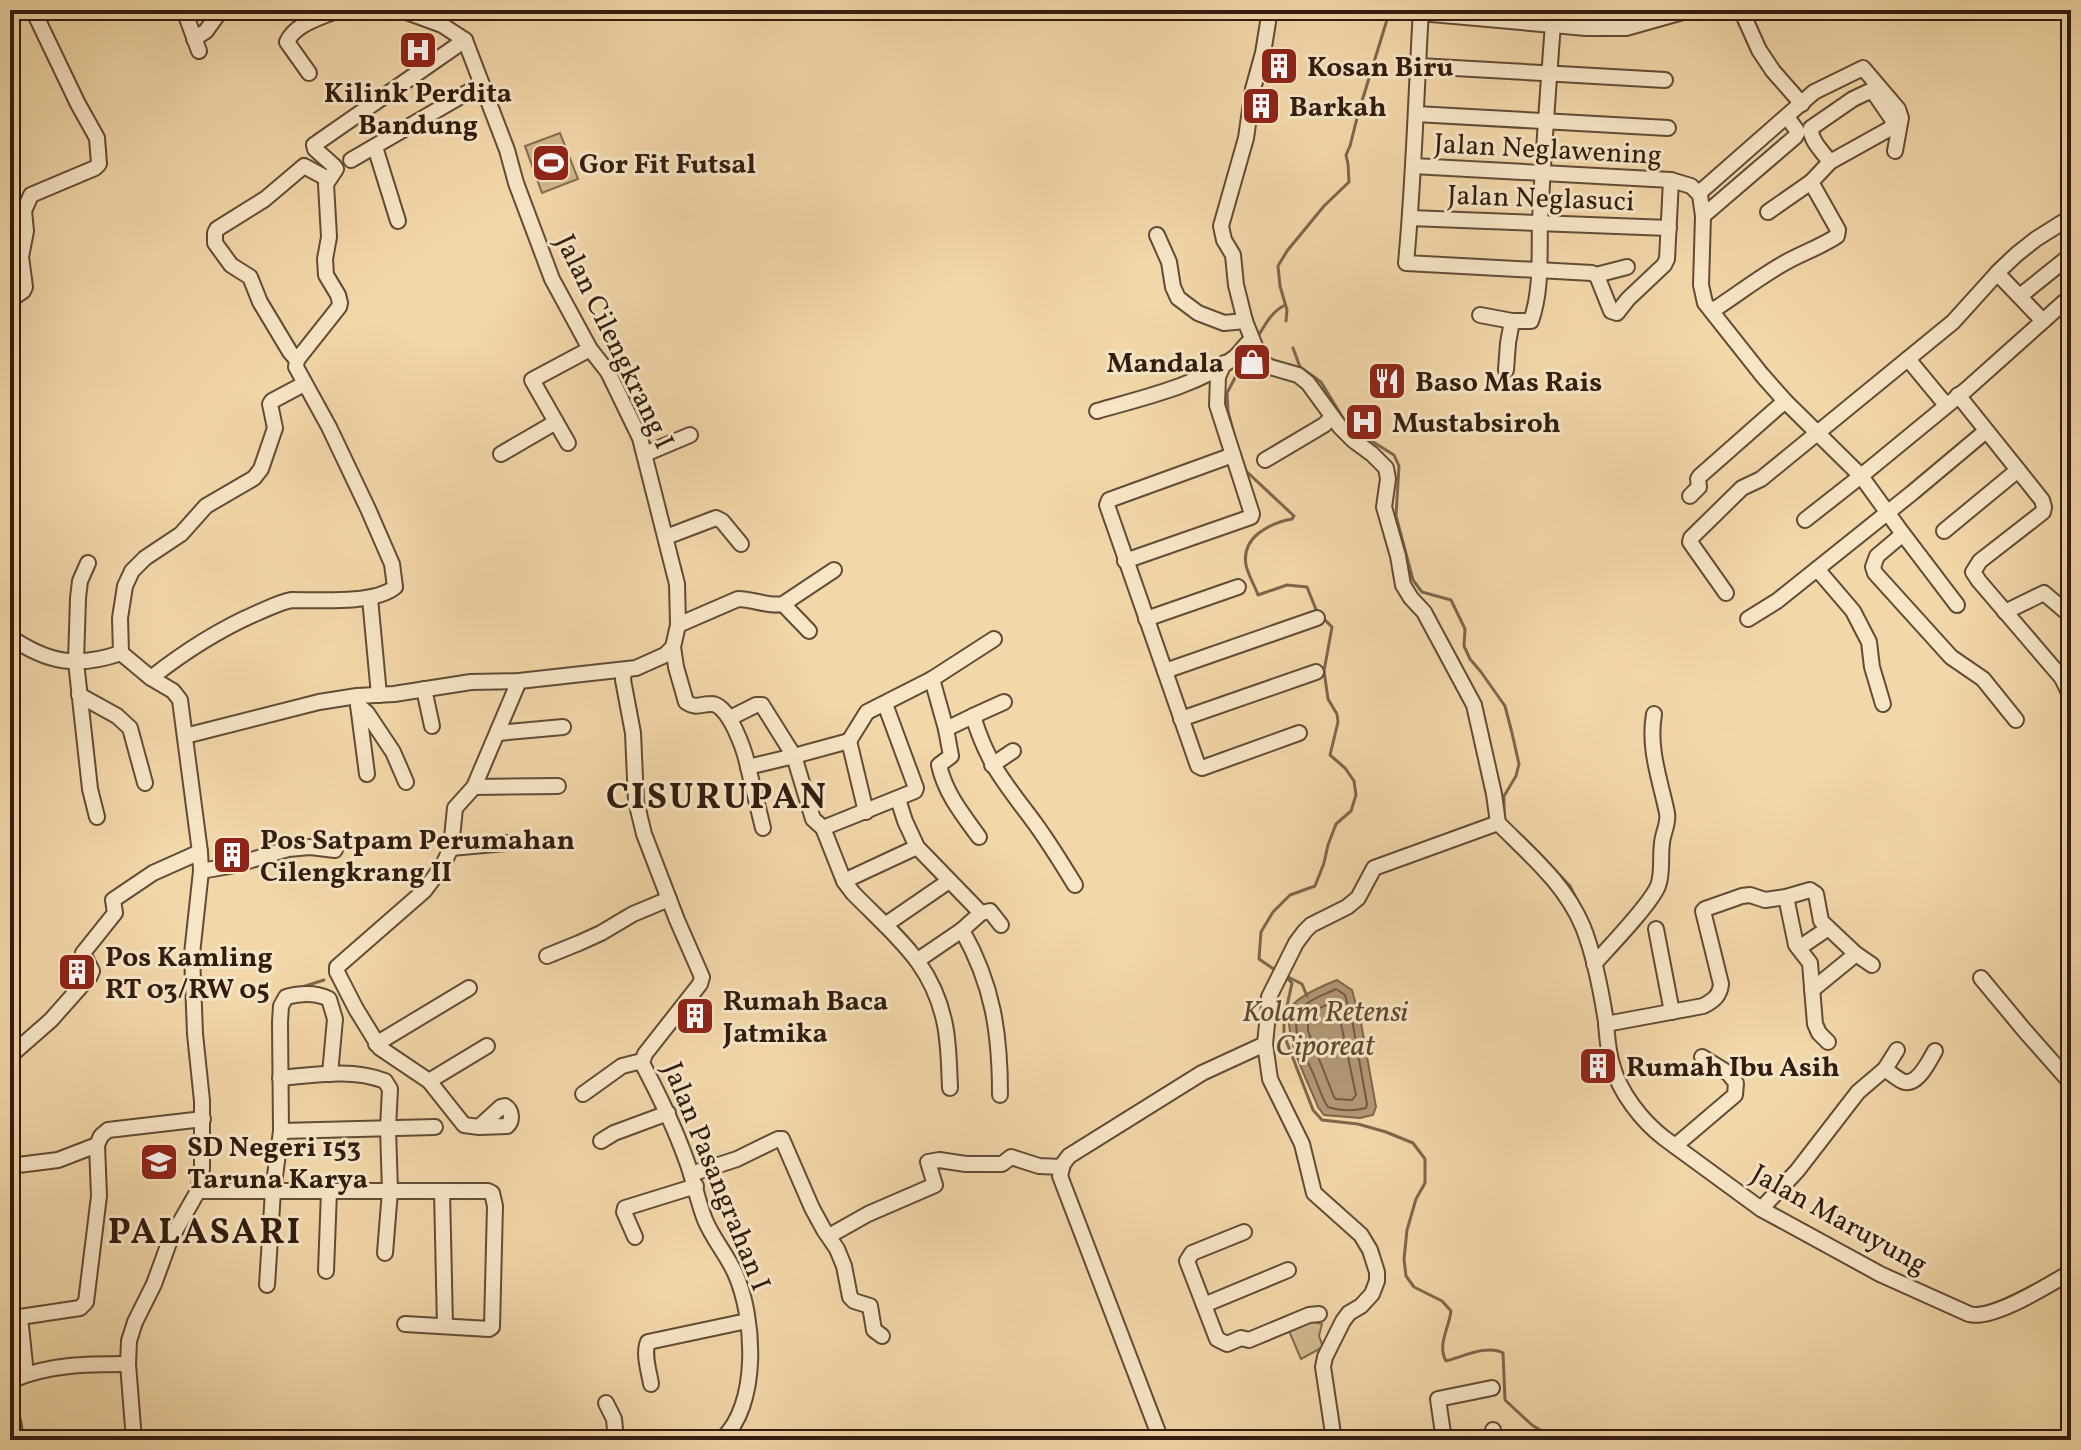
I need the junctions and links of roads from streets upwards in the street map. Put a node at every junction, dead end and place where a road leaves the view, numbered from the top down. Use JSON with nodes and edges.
{"nodes":[{"id":1,"x":33,"y":10,"type":"edge"},
{"id":2,"x":184,"y":10,"type":"edge"},
{"id":3,"x":221,"y":10,"type":"edge"},
{"id":4,"x":338,"y":10,"type":"edge"},
{"id":5,"x":401,"y":10,"type":"edge"},
{"id":6,"x":1270,"y":10,"type":"edge"},
{"id":7,"x":1690,"y":10,"type":"edge"},
{"id":8,"x":1741,"y":10,"type":"edge"},
{"id":9,"x":1420,"y":12,"type":"edge"},
{"id":10,"x":1553,"y":24,"type":"junction"},
{"id":11,"x":465,"y":40,"type":"junction"},
{"id":12,"x":1419,"y":66,"type":"junction"},
{"id":13,"x":309,"y":73,"type":"dead end"},
{"id":14,"x":1549,"y":73,"type":"junction"},
{"id":15,"x":1665,"y":80,"type":"dead end"},
{"id":16,"x":482,"y":84,"type":"junction"},
{"id":17,"x":1802,"y":104,"type":"junction"},
{"id":18,"x":1416,"y":114,"type":"junction"},
{"id":19,"x":1545,"y":120,"type":"junction"},
{"id":20,"x":1790,"y":121,"type":"dead end"},
{"id":21,"x":1668,"y":128,"type":"dead end"},
{"id":22,"x":375,"y":147,"type":"junction"},
{"id":23,"x":1895,"y":151,"type":"dead end"},
{"id":24,"x":351,"y":160,"type":"dead end"},
{"id":25,"x":1830,"y":162,"type":"junction"},
{"id":26,"x":1413,"y":166,"type":"junction"},
{"id":27,"x":1543,"y":172,"type":"junction"},
{"id":28,"x":328,"y":179,"type":"junction"},
{"id":29,"x":1671,"y":180,"type":"junction"},
{"id":30,"x":1811,"y":182,"type":"junction"},
{"id":31,"x":1699,"y":193,"type":"junction"},
{"id":32,"x":1768,"y":212,"type":"dead end"},
{"id":33,"x":17,"y":213,"type":"edge"},
{"id":34,"x":1703,"y":216,"type":"junction"},
{"id":35,"x":2071,"y":217,"type":"edge"},
{"id":36,"x":1410,"y":218,"type":"junction"},
{"id":37,"x":398,"y":221,"type":"dead end"},
{"id":38,"x":1540,"y":223,"type":"junction"},
{"id":39,"x":1669,"y":228,"type":"junction"},
{"id":40,"x":1157,"y":235,"type":"dead end"},
{"id":41,"x":2071,"y":255,"type":"edge"},
{"id":42,"x":1627,"y":267,"type":"dead end"},
{"id":43,"x":1539,"y":271,"type":"junction"},
{"id":44,"x":1997,"y":273,"type":"junction"},
{"id":45,"x":1596,"y":275,"type":"junction"},
{"id":46,"x":2020,"y":296,"type":"junction"},
{"id":47,"x":2071,"y":296,"type":"edge"},
{"id":48,"x":10,"y":300,"type":"edge"},
{"id":49,"x":1712,"y":311,"type":"junction"},
{"id":50,"x":1480,"y":315,"type":"dead end"},
{"id":51,"x":1245,"y":321,"type":"junction"},
{"id":52,"x":1512,"y":321,"type":"junction"},
{"id":53,"x":2043,"y":321,"type":"junction"},
{"id":54,"x":1254,"y":344,"type":"junction"},
{"id":55,"x":590,"y":349,"type":"junction"},
{"id":56,"x":1908,"y":359,"type":"junction"},
{"id":57,"x":297,"y":360,"type":"junction"},
{"id":58,"x":1230,"y":360,"type":"junction"},
{"id":59,"x":1506,"y":370,"type":"dead end"},
{"id":60,"x":304,"y":384,"type":"junction"},
{"id":61,"x":1958,"y":395,"type":"junction"},
{"id":62,"x":1785,"y":401,"type":"junction"},
{"id":63,"x":1946,"y":405,"type":"junction"},
{"id":64,"x":1097,"y":411,"type":"dead end"},
{"id":65,"x":1332,"y":417,"type":"junction"},
{"id":66,"x":556,"y":422,"type":"junction"},
{"id":67,"x":1986,"y":431,"type":"junction"},
{"id":68,"x":1818,"y":433,"type":"junction"},
{"id":69,"x":690,"y":435,"type":"dead end"},
{"id":70,"x":568,"y":443,"type":"dead end"},
{"id":71,"x":501,"y":454,"type":"dead end"},
{"id":72,"x":645,"y":454,"type":"junction"},
{"id":73,"x":1233,"y":455,"type":"junction"},
{"id":74,"x":1265,"y":460,"type":"dead end"},
{"id":75,"x":2018,"y":470,"type":"junction"},
{"id":76,"x":1861,"y":476,"type":"junction"},
{"id":77,"x":1690,"y":496,"type":"dead end"},
{"id":78,"x":1887,"y":512,"type":"junction"},
{"id":79,"x":1805,"y":520,"type":"dead end"},
{"id":80,"x":1944,"y":531,"type":"dead end"},
{"id":81,"x":1903,"y":534,"type":"junction"},
{"id":82,"x":666,"y":537,"type":"junction"},
{"id":83,"x":741,"y":544,"type":"dead end"},
{"id":84,"x":1125,"y":561,"type":"junction"},
{"id":85,"x":88,"y":563,"type":"dead end"},
{"id":86,"x":1817,"y":569,"type":"junction"},
{"id":87,"x":834,"y":570,"type":"dead end"},
{"id":88,"x":1238,"y":587,"type":"dead end"},
{"id":89,"x":1726,"y":593,"type":"dead end"},
{"id":90,"x":370,"y":598,"type":"junction"},
{"id":91,"x":783,"y":604,"type":"junction"},
{"id":92,"x":1957,"y":605,"type":"dead end"},
{"id":93,"x":2005,"y":612,"type":"junction"},
{"id":94,"x":2071,"y":616,"type":"edge"},
{"id":95,"x":1317,"y":618,"type":"dead end"},
{"id":96,"x":1146,"y":619,"type":"junction"},
{"id":97,"x":1748,"y":619,"type":"dead end"},
{"id":98,"x":678,"y":625,"type":"junction"},
{"id":99,"x":809,"y":631,"type":"dead end"},
{"id":100,"x":10,"y":637,"type":"edge"},
{"id":101,"x":994,"y":639,"type":"dead end"},
{"id":102,"x":673,"y":647,"type":"junction"},
{"id":103,"x":121,"y":653,"type":"junction"},
{"id":104,"x":76,"y":662,"type":"junction"},
{"id":105,"x":624,"y":670,"type":"junction"},
{"id":106,"x":1165,"y":671,"type":"junction"},
{"id":107,"x":1316,"y":672,"type":"dead end"},
{"id":108,"x":151,"y":678,"type":"junction"},
{"id":109,"x":932,"y":679,"type":"junction"},
{"id":110,"x":519,"y":681,"type":"junction"},
{"id":111,"x":424,"y":689,"type":"junction"},
{"id":112,"x":79,"y":695,"type":"junction"},
{"id":113,"x":379,"y":695,"type":"junction"},
{"id":114,"x":2071,"y":697,"type":"edge"},
{"id":115,"x":358,"y":701,"type":"junction"},
{"id":116,"x":1004,"y":702,"type":"dead end"},
{"id":117,"x":885,"y":704,"type":"junction"},
{"id":118,"x":1883,"y":704,"type":"dead end"},
{"id":119,"x":1654,"y":714,"type":"dead end"},
{"id":120,"x":973,"y":716,"type":"junction"},
{"id":121,"x":730,"y":718,"type":"junction"},
{"id":122,"x":1181,"y":719,"type":"junction"},
{"id":123,"x":2016,"y":720,"type":"dead end"},
{"id":124,"x":432,"y":726,"type":"dead end"},
{"id":125,"x":563,"y":727,"type":"dead end"},
{"id":126,"x":946,"y":729,"type":"junction"},
{"id":127,"x":498,"y":733,"type":"junction"},
{"id":128,"x":1299,"y":733,"type":"dead end"},
{"id":129,"x":185,"y":736,"type":"junction"},
{"id":130,"x":849,"y":741,"type":"junction"},
{"id":131,"x":1013,"y":751,"type":"dead end"},
{"id":132,"x":794,"y":756,"type":"junction"},
{"id":133,"x":992,"y":765,"type":"junction"},
{"id":134,"x":748,"y":767,"type":"junction"},
{"id":135,"x":367,"y":774,"type":"dead end"},
{"id":136,"x":406,"y":782,"type":"dead end"},
{"id":137,"x":145,"y":783,"type":"dead end"},
{"id":138,"x":558,"y":786,"type":"dead end"},
{"id":139,"x":474,"y":787,"type":"junction"},
{"id":140,"x":898,"y":799,"type":"junction"},
{"id":141,"x":866,"y":812,"type":"junction"},
{"id":142,"x":97,"y":817,"type":"dead end"},
{"id":143,"x":1498,"y":823,"type":"junction"},
{"id":144,"x":763,"y":828,"type":"dead end"},
{"id":145,"x":823,"y":828,"type":"junction"},
{"id":146,"x":979,"y":837,"type":"dead end"},
{"id":147,"x":506,"y":843,"type":"dead end"},
{"id":148,"x":917,"y":847,"type":"junction"},
{"id":149,"x":451,"y":848,"type":"junction"},
{"id":150,"x":335,"y":850,"type":"dead end"},
{"id":151,"x":200,"y":852,"type":"junction"},
{"id":152,"x":201,"y":871,"type":"junction"},
{"id":153,"x":844,"y":881,"type":"junction"},
{"id":154,"x":949,"y":881,"type":"junction"},
{"id":155,"x":1075,"y":885,"type":"dead end"},
{"id":156,"x":1786,"y":897,"type":"junction"},
{"id":157,"x":669,"y":899,"type":"junction"},
{"id":158,"x":981,"y":913,"type":"junction"},
{"id":159,"x":885,"y":925,"type":"junction"},
{"id":160,"x":1001,"y":925,"type":"dead end"},
{"id":161,"x":1656,"y":929,"type":"dead end"},
{"id":162,"x":1827,"y":929,"type":"junction"},
{"id":163,"x":962,"y":930,"type":"junction"},
{"id":164,"x":1799,"y":948,"type":"junction"},
{"id":165,"x":1856,"y":954,"type":"junction"},
{"id":166,"x":547,"y":956,"type":"dead end"},
{"id":167,"x":918,"y":960,"type":"junction"},
{"id":168,"x":1594,"y":964,"type":"junction"},
{"id":169,"x":1872,"y":965,"type":"dead end"},
{"id":170,"x":1981,"y":978,"type":"dead end"},
{"id":171,"x":469,"y":988,"type":"dead end"},
{"id":172,"x":1812,"y":990,"type":"junction"},
{"id":173,"x":1672,"y":1012,"type":"junction"},
{"id":174,"x":1606,"y":1024,"type":"junction"},
{"id":175,"x":1828,"y":1042,"type":"dead end"},
{"id":176,"x":376,"y":1044,"type":"junction"},
{"id":177,"x":1265,"y":1044,"type":"junction"},
{"id":178,"x":487,"y":1046,"type":"dead end"},
{"id":179,"x":1897,"y":1050,"type":"dead end"},
{"id":180,"x":1935,"y":1051,"type":"dead end"},
{"id":181,"x":10,"y":1056,"type":"edge"},
{"id":182,"x":1702,"y":1057,"type":"dead end"},
{"id":183,"x":642,"y":1061,"type":"junction"},
{"id":184,"x":1885,"y":1069,"type":"junction"},
{"id":185,"x":330,"y":1074,"type":"junction"},
{"id":186,"x":280,"y":1078,"type":"junction"},
{"id":187,"x":429,"y":1081,"type":"junction"},
{"id":188,"x":2071,"y":1083,"type":"edge"},
{"id":189,"x":950,"y":1088,"type":"dead end"},
{"id":190,"x":583,"y":1094,"type":"dead end"},
{"id":191,"x":1000,"y":1095,"type":"dead end"},
{"id":192,"x":668,"y":1113,"type":"junction"},
{"id":193,"x":203,"y":1119,"type":"junction"},
{"id":194,"x":435,"y":1127,"type":"dead end"},
{"id":195,"x":479,"y":1127,"type":"dead end"},
{"id":196,"x":388,"y":1128,"type":"junction"},
{"id":197,"x":281,"y":1131,"type":"junction"},
{"id":198,"x":601,"y":1141,"type":"dead end"},
{"id":199,"x":97,"y":1145,"type":"junction"},
{"id":200,"x":1675,"y":1146,"type":"junction"},
{"id":201,"x":10,"y":1166,"type":"edge"},
{"id":202,"x":1062,"y":1167,"type":"junction"},
{"id":203,"x":694,"y":1180,"type":"junction"},
{"id":204,"x":198,"y":1191,"type":"junction"},
{"id":205,"x":273,"y":1191,"type":"junction"},
{"id":206,"x":329,"y":1191,"type":"junction"},
{"id":207,"x":390,"y":1191,"type":"junction"},
{"id":208,"x":442,"y":1191,"type":"junction"},
{"id":209,"x":1761,"y":1209,"type":"junction"},
{"id":210,"x":2071,"y":1231,"type":"edge"},
{"id":211,"x":1244,"y":1232,"type":"dead end"},
{"id":212,"x":829,"y":1236,"type":"junction"},
{"id":213,"x":635,"y":1237,"type":"dead end"},
{"id":214,"x":385,"y":1253,"type":"dead end"},
{"id":215,"x":1288,"y":1270,"type":"dead end"},
{"id":216,"x":2071,"y":1270,"type":"edge"},
{"id":217,"x":326,"y":1271,"type":"dead end"},
{"id":218,"x":267,"y":1285,"type":"dead end"},
{"id":219,"x":1204,"y":1305,"type":"junction"},
{"id":220,"x":15,"y":1317,"type":"edge"},
{"id":221,"x":747,"y":1321,"type":"junction"},
{"id":222,"x":405,"y":1324,"type":"dead end"},
{"id":223,"x":445,"y":1326,"type":"junction"},
{"id":224,"x":1339,"y":1328,"type":"junction"},
{"id":225,"x":882,"y":1336,"type":"dead end"},
{"id":226,"x":128,"y":1364,"type":"junction"},
{"id":227,"x":15,"y":1378,"type":"edge"},
{"id":228,"x":651,"y":1384,"type":"dead end"},
{"id":229,"x":1492,"y":1388,"type":"dead end"},
{"id":230,"x":606,"y":1403,"type":"dead end"},
{"id":231,"x":13,"y":1421,"type":"dead end"},
{"id":232,"x":1157,"y":1439,"type":"edge"},
{"id":233,"x":16,"y":1440,"type":"edge"},
{"id":234,"x":134,"y":1440,"type":"edge"},
{"id":235,"x":616,"y":1440,"type":"edge"},
{"id":236,"x":721,"y":1440,"type":"edge"},
{"id":237,"x":1334,"y":1440,"type":"edge"},
{"id":238,"x":1444,"y":1440,"type":"edge"}],
"edges":[{"from":1,"to":33,"type":"street"},
{"from":2,"to":3,"type":"street"},
{"from":4,"to":13,"type":"street"},
{"from":5,"to":11,"type":"street"},
{"from":6,"to":51,"type":"street"},
{"from":7,"to":10,"type":"street"},
{"from":8,"to":17,"type":"street"},
{"from":9,"to":10,"type":"street"},
{"from":9,"to":12,"type":"street"},
{"from":10,"to":14,"type":"street"},
{"from":11,"to":16,"type":"street","name":"Jalan Cilengkrang I"},
{"from":11,"to":28,"type":"street"},
{"from":12,"to":14,"type":"street"},
{"from":12,"to":18,"type":"street"},
{"from":14,"to":15,"type":"street"},
{"from":14,"to":19,"type":"street"},
{"from":16,"to":22,"type":"street"},
{"from":16,"to":55,"type":"street","name":"Jalan Cilengkrang I"},
{"from":17,"to":23,"type":"street"},
{"from":17,"to":31,"type":"street"},
{"from":18,"to":19,"type":"street"},
{"from":18,"to":26,"type":"street"},
{"from":19,"to":21,"type":"street"},
{"from":19,"to":27,"type":"street"},
{"from":20,"to":34,"type":"street"},
{"from":22,"to":24,"type":"street"},
{"from":22,"to":37,"type":"street"},
{"from":25,"to":25,"type":"street"},
{"from":25,"to":30,"type":"street"},
{"from":26,"to":27,"type":"street","name":"Jalan Neglawening"},
{"from":26,"to":36,"type":"street"},
{"from":27,"to":29,"type":"street","name":"Jalan Neglawening"},
{"from":27,"to":38,"type":"street"},
{"from":28,"to":57,"type":"street"},
{"from":28,"to":57,"type":"street"},
{"from":29,"to":31,"type":"street","name":"Jalan Neglawening"},
{"from":29,"to":39,"type":"street"},
{"from":30,"to":32,"type":"street"},
{"from":30,"to":49,"type":"street"},
{"from":31,"to":34,"type":"street"},
{"from":33,"to":48,"type":"street"},
{"from":34,"to":49,"type":"street"},
{"from":35,"to":44,"type":"street"},
{"from":36,"to":38,"type":"street","name":"Jalan Neglasuci"},
{"from":36,"to":43,"type":"street"},
{"from":38,"to":39,"type":"street","name":"Jalan Neglasuci"},
{"from":38,"to":43,"type":"street"},
{"from":39,"to":45,"type":"street"},
{"from":40,"to":51,"type":"street"},
{"from":41,"to":46,"type":"street"},
{"from":42,"to":45,"type":"street"},
{"from":43,"to":45,"type":"street"},
{"from":43,"to":52,"type":"street"},
{"from":44,"to":46,"type":"street"},
{"from":44,"to":56,"type":"street"},
{"from":46,"to":53,"type":"street"},
{"from":47,"to":53,"type":"street"},
{"from":49,"to":62,"type":"street"},
{"from":50,"to":52,"type":"street"},
{"from":51,"to":54,"type":"street"},
{"from":52,"to":59,"type":"street"},
{"from":53,"to":61,"type":"street"},
{"from":54,"to":58,"type":"street"},
{"from":54,"to":65,"type":"street"},
{"from":55,"to":66,"type":"street"},
{"from":55,"to":72,"type":"street","name":"Jalan Cilengkrang I"},
{"from":56,"to":63,"type":"street"},
{"from":56,"to":68,"type":"street"},
{"from":57,"to":60,"type":"street"},
{"from":58,"to":64,"type":"street"},
{"from":58,"to":73,"type":"street"},
{"from":60,"to":90,"type":"street"},
{"from":60,"to":103,"type":"street"},
{"from":61,"to":63,"type":"street"},
{"from":61,"to":67,"type":"street"},
{"from":62,"to":68,"type":"street"},
{"from":62,"to":77,"type":"street"},
{"from":63,"to":76,"type":"street"},
{"from":65,"to":74,"type":"street"},
{"from":65,"to":143,"type":"street"},
{"from":66,"to":70,"type":"street"},
{"from":66,"to":71,"type":"street"},
{"from":67,"to":75,"type":"street"},
{"from":67,"to":78,"type":"street"},
{"from":68,"to":76,"type":"street"},
{"from":68,"to":89,"type":"street"},
{"from":69,"to":72,"type":"street"},
{"from":72,"to":82,"type":"street","name":"Jalan Cilengkrang I"},
{"from":73,"to":84,"type":"street"},
{"from":73,"to":84,"type":"street"},
{"from":75,"to":80,"type":"street"},
{"from":75,"to":93,"type":"street"},
{"from":76,"to":78,"type":"street"},
{"from":76,"to":79,"type":"street"},
{"from":78,"to":81,"type":"street"},
{"from":78,"to":86,"type":"street"},
{"from":81,"to":92,"type":"street"},
{"from":81,"to":123,"type":"street"},
{"from":82,"to":83,"type":"street"},
{"from":82,"to":98,"type":"street","name":"Jalan Cilengkrang I"},
{"from":84,"to":96,"type":"street"},
{"from":85,"to":104,"type":"street"},
{"from":86,"to":97,"type":"street"},
{"from":86,"to":118,"type":"street"},
{"from":87,"to":91,"type":"street"},
{"from":88,"to":96,"type":"street"},
{"from":90,"to":108,"type":"street"},
{"from":90,"to":113,"type":"street"},
{"from":91,"to":98,"type":"street"},
{"from":91,"to":99,"type":"street"},
{"from":93,"to":94,"type":"street"},
{"from":93,"to":114,"type":"street"},
{"from":95,"to":106,"type":"street"},
{"from":96,"to":106,"type":"street"},
{"from":98,"to":102,"type":"street","name":"Jalan Cilengkrang I"},
{"from":100,"to":104,"type":"street"},
{"from":101,"to":109,"type":"street"},
{"from":102,"to":105,"type":"street"},
{"from":102,"to":121,"type":"street"},
{"from":103,"to":104,"type":"street"},
{"from":103,"to":108,"type":"street"},
{"from":104,"to":112,"type":"street"},
{"from":105,"to":110,"type":"street"},
{"from":105,"to":157,"type":"street","name":"Jalan Pasangrahan I"},
{"from":106,"to":122,"type":"street"},
{"from":107,"to":122,"type":"street"},
{"from":108,"to":129,"type":"street"},
{"from":109,"to":117,"type":"street"},
{"from":109,"to":126,"type":"street"},
{"from":110,"to":111,"type":"street"},
{"from":110,"to":127,"type":"street"},
{"from":111,"to":113,"type":"street"},
{"from":111,"to":124,"type":"street"},
{"from":112,"to":137,"type":"street"},
{"from":112,"to":142,"type":"street"},
{"from":113,"to":115,"type":"street"},
{"from":115,"to":129,"type":"street"},
{"from":115,"to":135,"type":"street"},
{"from":115,"to":136,"type":"street"},
{"from":116,"to":120,"type":"street"},
{"from":117,"to":130,"type":"street"},
{"from":117,"to":140,"type":"street"},
{"from":119,"to":168,"type":"street"},
{"from":120,"to":126,"type":"street"},
{"from":120,"to":133,"type":"street"},
{"from":121,"to":132,"type":"street"},
{"from":121,"to":134,"type":"street"},
{"from":122,"to":128,"type":"street"},
{"from":125,"to":127,"type":"street"},
{"from":126,"to":146,"type":"street"},
{"from":127,"to":139,"type":"street"},
{"from":129,"to":151,"type":"street"},
{"from":130,"to":132,"type":"street"},
{"from":130,"to":141,"type":"street"},
{"from":131,"to":133,"type":"street"},
{"from":132,"to":134,"type":"street"},
{"from":132,"to":145,"type":"street"},
{"from":133,"to":155,"type":"street"},
{"from":134,"to":144,"type":"street"},
{"from":138,"to":139,"type":"street"},
{"from":139,"to":149,"type":"street"},
{"from":140,"to":141,"type":"street"},
{"from":140,"to":148,"type":"street"},
{"from":141,"to":145,"type":"street"},
{"from":143,"to":168,"type":"street","name":"Jalan Maruyung"},
{"from":143,"to":177,"type":"street"},
{"from":145,"to":153,"type":"street"},
{"from":147,"to":149,"type":"street"},
{"from":148,"to":153,"type":"street"},
{"from":148,"to":154,"type":"street"},
{"from":149,"to":176,"type":"street"},
{"from":150,"to":152,"type":"street"},
{"from":151,"to":152,"type":"street"},
{"from":151,"to":181,"type":"street"},
{"from":152,"to":193,"type":"street"},
{"from":153,"to":159,"type":"street"},
{"from":154,"to":158,"type":"street"},
{"from":154,"to":159,"type":"street"},
{"from":156,"to":162,"type":"street"},
{"from":156,"to":164,"type":"street"},
{"from":156,"to":173,"type":"street"},
{"from":157,"to":166,"type":"street"},
{"from":157,"to":183,"type":"street","name":"Jalan Pasangrahan I"},
{"from":158,"to":160,"type":"street"},
{"from":158,"to":163,"type":"street"},
{"from":159,"to":167,"type":"street"},
{"from":161,"to":173,"type":"street"},
{"from":162,"to":164,"type":"street"},
{"from":162,"to":165,"type":"street"},
{"from":163,"to":167,"type":"street"},
{"from":163,"to":191,"type":"street"},
{"from":164,"to":172,"type":"street"},
{"from":165,"to":169,"type":"street"},
{"from":165,"to":172,"type":"street"},
{"from":167,"to":189,"type":"street"},
{"from":168,"to":174,"type":"street","name":"Jalan Maruyung"},
{"from":170,"to":188,"type":"street"},
{"from":171,"to":176,"type":"street"},
{"from":172,"to":175,"type":"street"},
{"from":173,"to":174,"type":"street"},
{"from":174,"to":200,"type":"street","name":"Jalan Maruyung"},
{"from":176,"to":187,"type":"street"},
{"from":177,"to":202,"type":"street"},
{"from":177,"to":224,"type":"street"},
{"from":178,"to":187,"type":"street"},
{"from":179,"to":184,"type":"street"},
{"from":180,"to":184,"type":"street"},
{"from":182,"to":200,"type":"street"},
{"from":183,"to":190,"type":"street"},
{"from":183,"to":192,"type":"street","name":"Jalan Pasangrahan I"},
{"from":184,"to":209,"type":"street"},
{"from":185,"to":186,"type":"street"},
{"from":185,"to":186,"type":"street"},
{"from":185,"to":196,"type":"street"},
{"from":186,"to":197,"type":"street"},
{"from":187,"to":195,"type":"street"},
{"from":192,"to":198,"type":"street"},
{"from":192,"to":203,"type":"street","name":"Jalan Pasangrahan I"},
{"from":193,"to":199,"type":"street"},
{"from":193,"to":204,"type":"street"},
{"from":194,"to":196,"type":"street"},
{"from":196,"to":197,"type":"street"},
{"from":196,"to":207,"type":"street"},
{"from":197,"to":205,"type":"street"},
{"from":199,"to":201,"type":"street"},
{"from":199,"to":220,"type":"street"},
{"from":200,"to":209,"type":"street","name":"Jalan Maruyung"},
{"from":202,"to":212,"type":"street"},
{"from":202,"to":232,"type":"street"},
{"from":203,"to":212,"type":"street"},
{"from":203,"to":213,"type":"street"},
{"from":203,"to":221,"type":"street","name":"Jalan Pasangrahan I"},
{"from":204,"to":205,"type":"street"},
{"from":204,"to":226,"type":"street"},
{"from":205,"to":206,"type":"street"},
{"from":205,"to":218,"type":"street"},
{"from":206,"to":207,"type":"street"},
{"from":206,"to":217,"type":"street"},
{"from":207,"to":208,"type":"street"},
{"from":207,"to":214,"type":"street"},
{"from":208,"to":223,"type":"street"},
{"from":208,"to":223,"type":"street"},
{"from":209,"to":216,"type":"street","name":"Jalan Maruyung"},
{"from":210,"to":216,"type":"street"},
{"from":211,"to":219,"type":"street"},
{"from":212,"to":225,"type":"street"},
{"from":215,"to":219,"type":"street"},
{"from":219,"to":224,"type":"street"},
{"from":220,"to":227,"type":"street"},
{"from":221,"to":228,"type":"street"},
{"from":221,"to":236,"type":"street","name":"Jalan Pasangrahan I"},
{"from":222,"to":223,"type":"street"},
{"from":224,"to":237,"type":"street"},
{"from":226,"to":227,"type":"street"},
{"from":226,"to":234,"type":"street"},
{"from":229,"to":238,"type":"street"},
{"from":230,"to":235,"type":"street"},
{"from":231,"to":233,"type":"street"}]}
